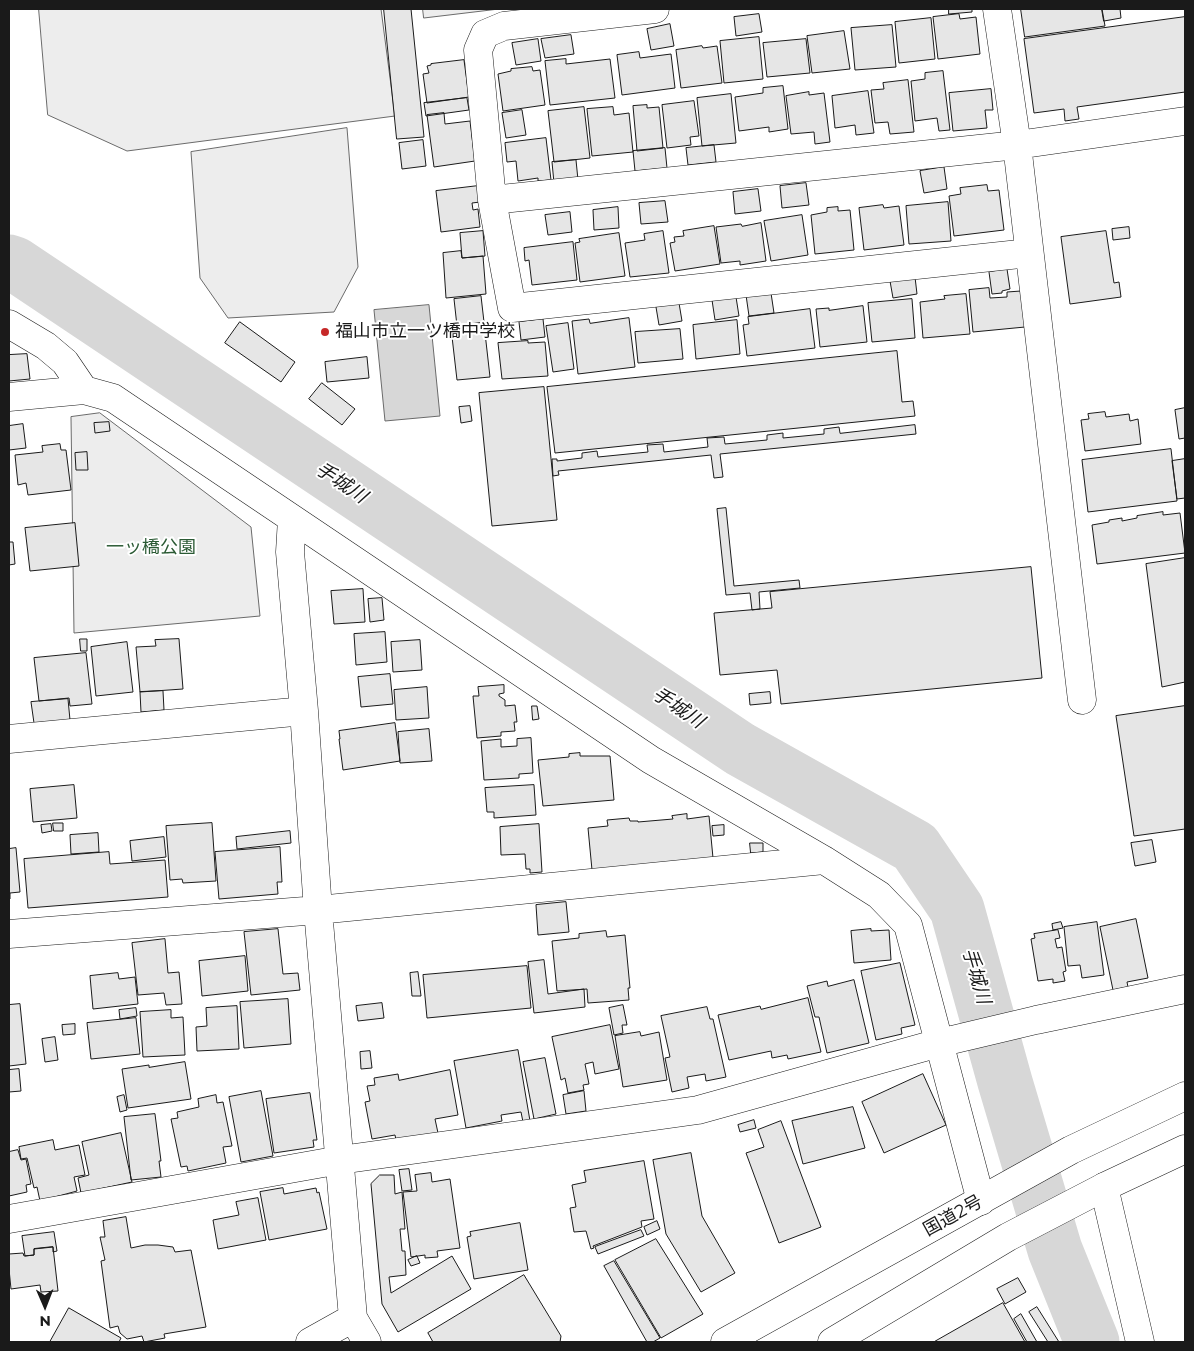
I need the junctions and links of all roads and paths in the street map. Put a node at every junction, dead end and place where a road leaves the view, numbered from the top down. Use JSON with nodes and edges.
{"nodes":[{"id":1,"x":655,"y":9,"type":"edge"},
{"id":2,"x":997,"y":9,"type":"edge"},
{"id":3,"x":1185,"y":121,"type":"edge"},
{"id":4,"x":1017,"y":145,"type":"junction"},
{"id":5,"x":492,"y":200,"type":"junction"},
{"id":6,"x":1029,"y":252,"type":"junction"},
{"id":7,"x":9,"y":324,"type":"edge"},
{"id":8,"x":84,"y":390,"type":"junction"},
{"id":9,"x":9,"y":397,"type":"edge"},
{"id":10,"x":292,"y":519,"type":"junction"},
{"id":11,"x":1082,"y":700,"type":"dead end"},
{"id":12,"x":304,"y":711,"type":"junction"},
{"id":13,"x":9,"y":739,"type":"edge"},
{"id":14,"x":824,"y":860,"type":"junction"},
{"id":15,"x":318,"y":910,"type":"junction"},
{"id":16,"x":9,"y":934,"type":"edge"},
{"id":17,"x":1185,"y":989,"type":"edge"},
{"id":18,"x":946,"y":1041,"type":"junction"},
{"id":19,"x":1185,"y":1096,"type":"edge"},
{"id":20,"x":1185,"y":1149,"type":"edge"},
{"id":21,"x":340,"y":1160,"type":"junction"},
{"id":22,"x":1094,"y":1192,"type":"junction"},
{"id":23,"x":988,"y":1197,"type":"junction"},
{"id":24,"x":9,"y":1219,"type":"edge"},
{"id":25,"x":353,"y":1318,"type":"junction"},
{"id":26,"x":310,"y":1342,"type":"edge"},
{"id":27,"x":367,"y":1342,"type":"edge"},
{"id":28,"x":725,"y":1342,"type":"edge"},
{"id":29,"x":832,"y":1342,"type":"edge"},
{"id":30,"x":1140,"y":1342,"type":"edge"}],
"edges":[{"from":1,"to":5,"type":"main road"},
{"from":2,"to":4,"type":"main road"},
{"from":3,"to":4,"type":"main road"},
{"from":4,"to":5,"type":"main road"},
{"from":4,"to":6,"type":"main road"},
{"from":5,"to":6,"type":"main road"},
{"from":6,"to":11,"type":"main road"},
{"from":7,"to":8,"type":"main road"},
{"from":8,"to":9,"type":"main road"},
{"from":8,"to":10,"type":"main road"},
{"from":10,"to":12,"type":"main road"},
{"from":10,"to":14,"type":"main road"},
{"from":12,"to":13,"type":"main road"},
{"from":12,"to":15,"type":"main road"},
{"from":14,"to":15,"type":"main road"},
{"from":14,"to":18,"type":"main road"},
{"from":15,"to":16,"type":"main road"},
{"from":15,"to":21,"type":"main road"},
{"from":17,"to":18,"type":"main road"},
{"from":18,"to":21,"type":"main road"},
{"from":18,"to":23,"type":"main road"},
{"from":19,"to":23,"type":"main road","name":"国道2号"},
{"from":20,"to":22,"type":"main road"},
{"from":21,"to":24,"type":"main road"},
{"from":21,"to":25,"type":"main road"},
{"from":22,"to":29,"type":"main road"},
{"from":22,"to":30,"type":"main road"},
{"from":23,"to":28,"type":"main road","name":"国道2号"},
{"from":25,"to":26,"type":"main road"},
{"from":25,"to":27,"type":"main road"}]}
